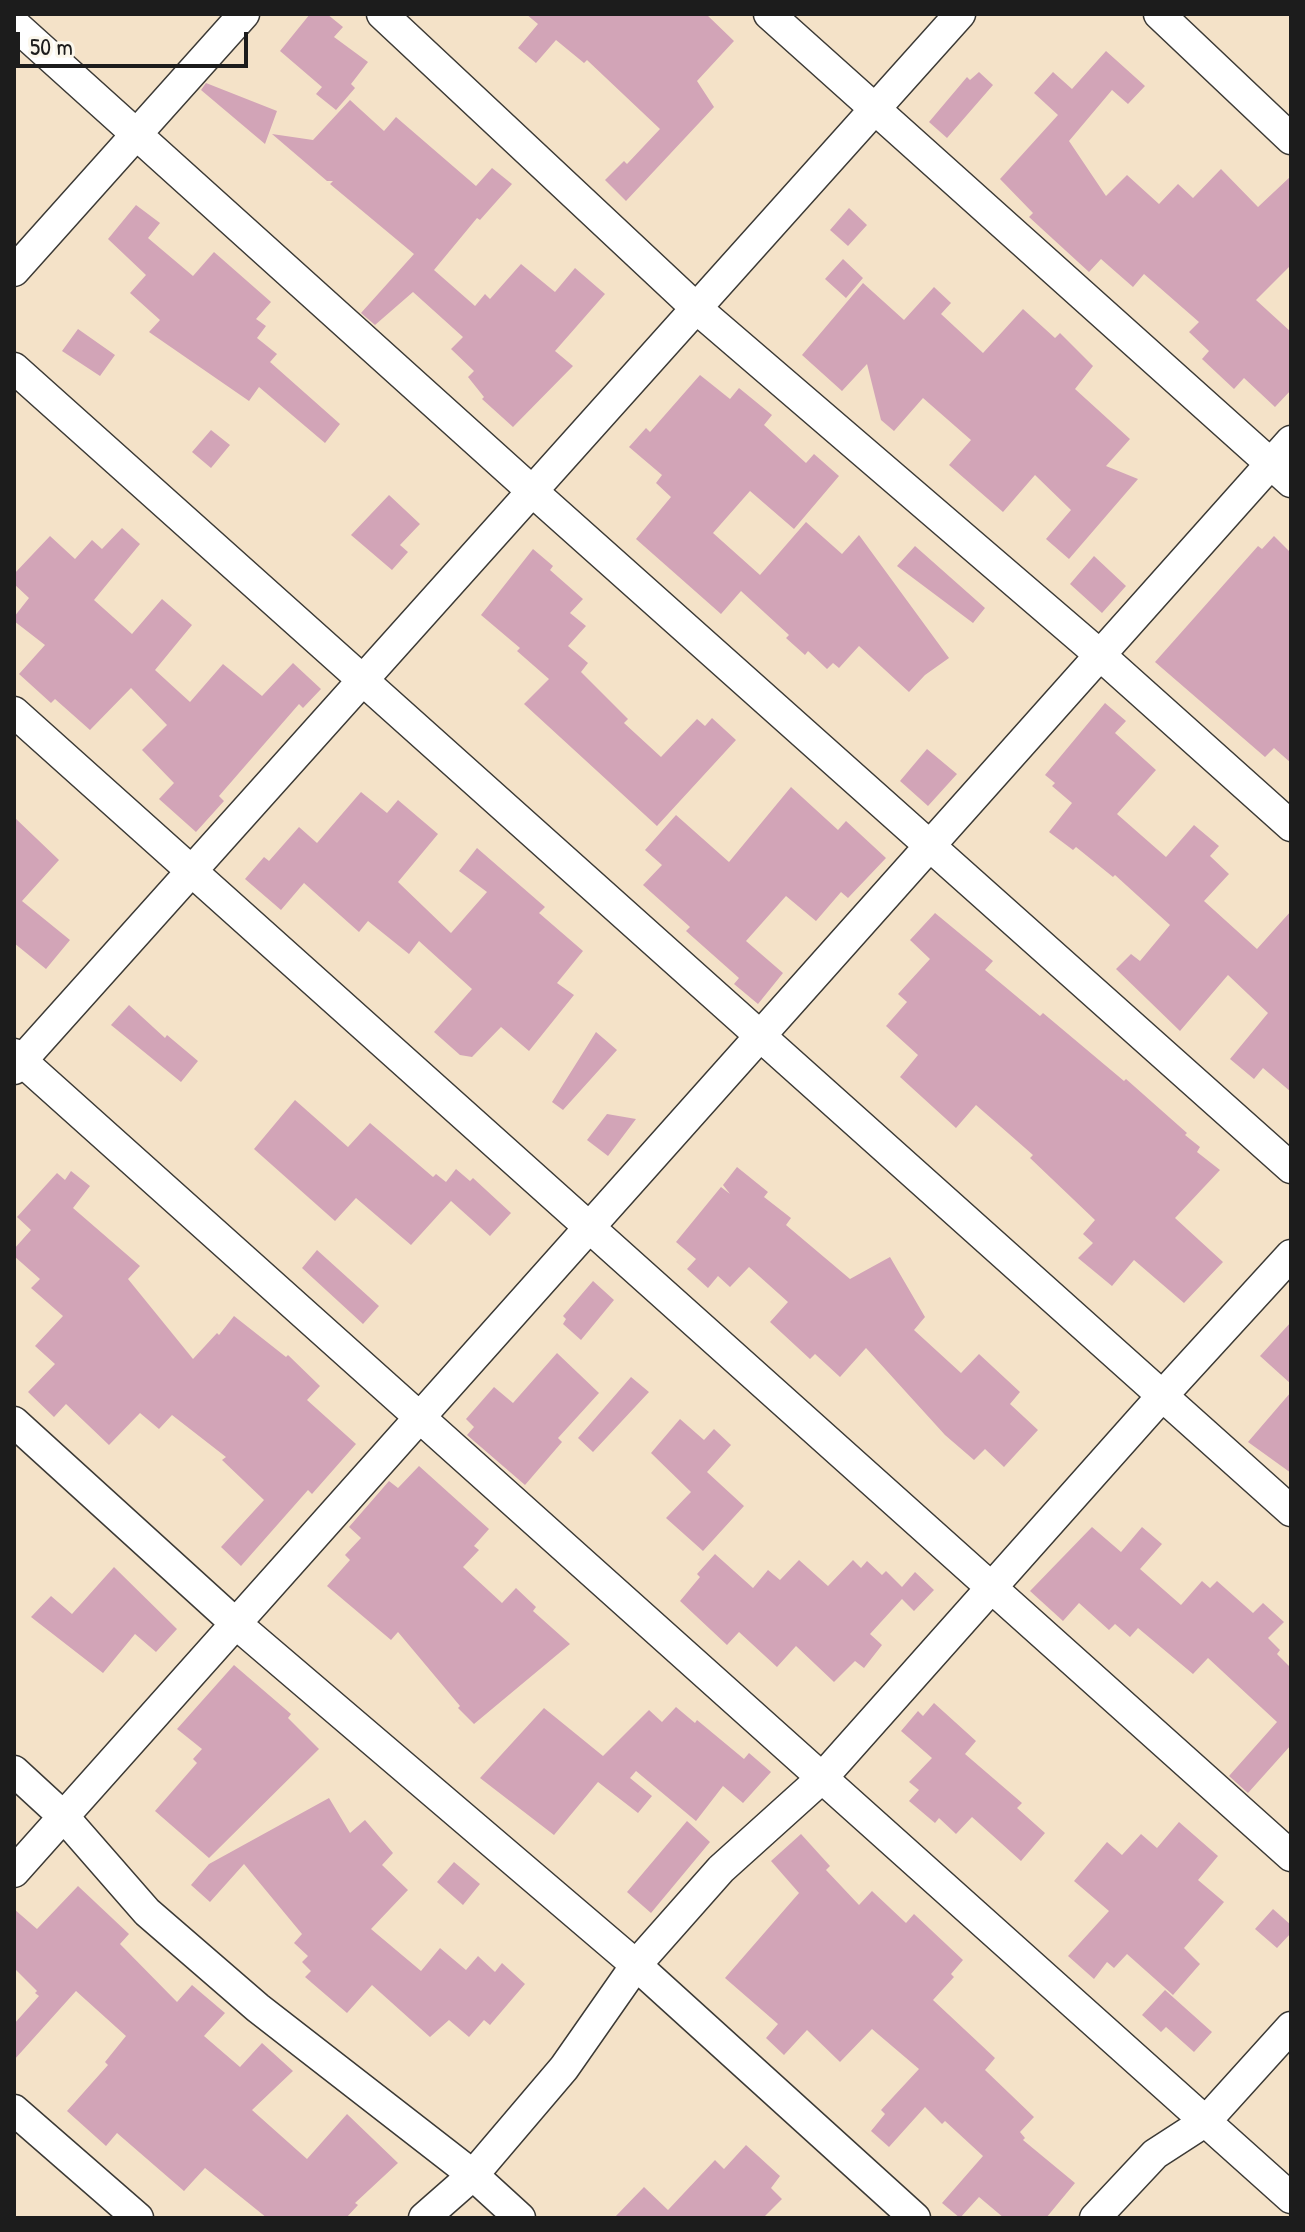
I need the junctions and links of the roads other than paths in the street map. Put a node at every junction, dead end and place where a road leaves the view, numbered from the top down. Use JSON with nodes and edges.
{"nodes":[{"id":1,"x":244,"y":14,"type":"edge"},
{"id":2,"x":382,"y":14,"type":"edge"},
{"id":3,"x":769,"y":14,"type":"edge"},
{"id":4,"x":960,"y":14,"type":"edge"},
{"id":5,"x":1159,"y":14,"type":"edge"},
{"id":6,"x":14,"y":24,"type":"edge"},
{"id":7,"x":875,"y":109,"type":"junction"},
{"id":8,"x":137,"y":134,"type":"junction"},
{"id":9,"x":1291,"y":139,"type":"edge"},
{"id":10,"x":14,"y":271,"type":"edge"},
{"id":11,"x":696,"y":308,"type":"junction"},
{"id":12,"x":14,"y":368,"type":"edge"},
{"id":13,"x":1284,"y":462,"type":"edge"},
{"id":14,"x":532,"y":491,"type":"junction"},
{"id":15,"x":1100,"y":655,"type":"junction"},
{"id":16,"x":362,"y":682,"type":"junction"},
{"id":17,"x":14,"y":712,"type":"edge"},
{"id":18,"x":1291,"y":826,"type":"edge"},
{"id":19,"x":930,"y":845,"type":"junction"},
{"id":20,"x":192,"y":871,"type":"junction"},
{"id":21,"x":759,"y":1035,"type":"junction"},
{"id":22,"x":17,"y":1061,"type":"edge"},
{"id":23,"x":1291,"y":1168,"type":"edge"},
{"id":24,"x":588,"y":1226,"type":"junction"},
{"id":25,"x":1291,"y":1255,"type":"edge"},
{"id":26,"x":1162,"y":1396,"type":"junction"},
{"id":27,"x":419,"y":1416,"type":"junction"},
{"id":28,"x":14,"y":1422,"type":"edge"},
{"id":29,"x":1291,"y":1511,"type":"edge"},
{"id":30,"x":992,"y":1588,"type":"junction"},
{"id":31,"x":234,"y":1622,"type":"junction"},
{"id":32,"x":14,"y":1771,"type":"edge"},
{"id":33,"x":822,"y":1778,"type":"junction"},
{"id":34,"x":64,"y":1817,"type":"junction"},
{"id":35,"x":1291,"y":1856,"type":"edge"},
{"id":36,"x":14,"y":1872,"type":"edge"},
{"id":37,"x":636,"y":1965,"type":"junction"},
{"id":38,"x":1291,"y":2027,"type":"edge"},
{"id":39,"x":14,"y":2110,"type":"edge"},
{"id":40,"x":1206,"y":2121,"type":"junction"},
{"id":41,"x":473,"y":2175,"type":"junction"},
{"id":42,"x":1291,"y":2198,"type":"edge"},
{"id":43,"x":138,"y":2218,"type":"edge"},
{"id":44,"x":424,"y":2218,"type":"edge"},
{"id":45,"x":520,"y":2218,"type":"edge"},
{"id":46,"x":915,"y":2218,"type":"edge"},
{"id":47,"x":1095,"y":2218,"type":"edge"}],
"edges":[{"from":1,"to":8,"type":"street"},
{"from":2,"to":11,"type":"street"},
{"from":3,"to":7,"type":"street"},
{"from":4,"to":7,"type":"street"},
{"from":5,"to":9,"type":"street"},
{"from":6,"to":8,"type":"street"},
{"from":7,"to":11,"type":"street"},
{"from":7,"to":13,"type":"street"},
{"from":8,"to":10,"type":"street"},
{"from":8,"to":14,"type":"street"},
{"from":11,"to":14,"type":"street"},
{"from":11,"to":15,"type":"street"},
{"from":12,"to":16,"type":"street"},
{"from":13,"to":15,"type":"street"},
{"from":14,"to":16,"type":"street"},
{"from":14,"to":19,"type":"street"},
{"from":15,"to":18,"type":"street"},
{"from":15,"to":19,"type":"street"},
{"from":16,"to":20,"type":"street"},
{"from":16,"to":21,"type":"street"},
{"from":17,"to":20,"type":"street"},
{"from":19,"to":21,"type":"street"},
{"from":19,"to":23,"type":"street"},
{"from":20,"to":22,"type":"street"},
{"from":20,"to":24,"type":"street"},
{"from":21,"to":24,"type":"street"},
{"from":21,"to":26,"type":"street"},
{"from":22,"to":27,"type":"street"},
{"from":24,"to":27,"type":"street"},
{"from":24,"to":30,"type":"street"},
{"from":25,"to":26,"type":"street"},
{"from":26,"to":29,"type":"street"},
{"from":26,"to":30,"type":"street"},
{"from":27,"to":31,"type":"street"},
{"from":27,"to":33,"type":"street"},
{"from":28,"to":31,"type":"street"},
{"from":30,"to":33,"type":"street"},
{"from":30,"to":35,"type":"street"},
{"from":31,"to":34,"type":"street"},
{"from":31,"to":37,"type":"street"},
{"from":32,"to":34,"type":"street"},
{"from":33,"to":37,"type":"street"},
{"from":33,"to":40,"type":"street"},
{"from":34,"to":36,"type":"street"},
{"from":34,"to":41,"type":"street"},
{"from":37,"to":41,"type":"street"},
{"from":37,"to":46,"type":"street"},
{"from":38,"to":40,"type":"street"},
{"from":39,"to":43,"type":"street"},
{"from":40,"to":42,"type":"street"},
{"from":40,"to":47,"type":"street"},
{"from":41,"to":44,"type":"street"},
{"from":41,"to":45,"type":"street"}]}
